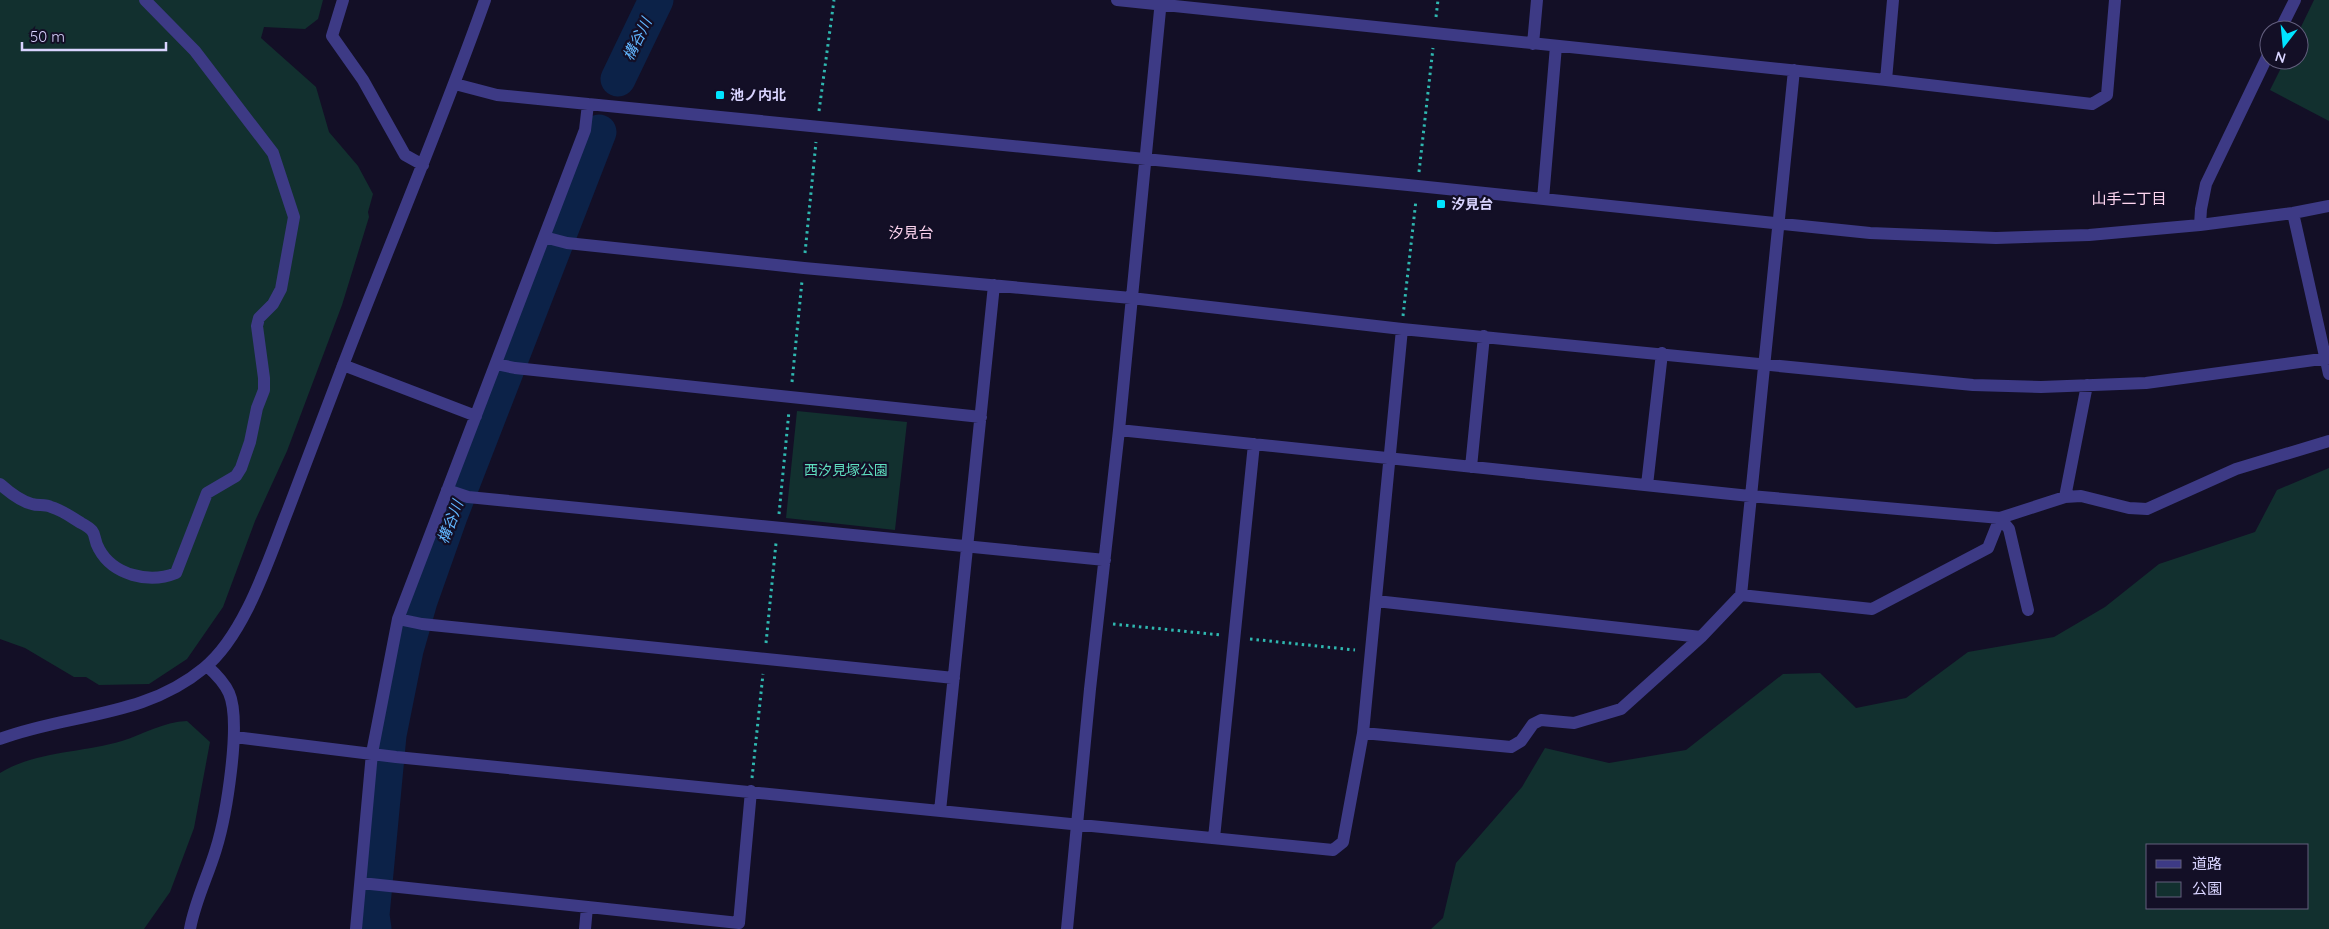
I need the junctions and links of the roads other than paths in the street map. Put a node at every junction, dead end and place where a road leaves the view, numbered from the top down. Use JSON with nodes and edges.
{"nodes":[{"id":1,"x":144,"y":0,"type":"edge"},
{"id":2,"x":343,"y":0,"type":"edge"},
{"id":3,"x":485,"y":0,"type":"edge"},
{"id":4,"x":1117,"y":0,"type":"edge"},
{"id":5,"x":1537,"y":0,"type":"edge"},
{"id":6,"x":1893,"y":0,"type":"edge"},
{"id":7,"x":2115,"y":0,"type":"edge"},
{"id":8,"x":2295,"y":0,"type":"edge"},
{"id":9,"x":1160,"y":2,"type":"edge"},
{"id":10,"x":2285,"y":20,"type":"edge"},
{"id":11,"x":1532,"y":44,"type":"junction"},
{"id":12,"x":1556,"y":46,"type":"junction"},
{"id":13,"x":1794,"y":70,"type":"junction"},
{"id":14,"x":2261,"y":70,"type":"edge"},
{"id":15,"x":1886,"y":80,"type":"junction"},
{"id":16,"x":455,"y":84,"type":"junction"},
{"id":17,"x":588,"y":104,"type":"junction"},
{"id":18,"x":1146,"y":160,"type":"junction"},
{"id":19,"x":423,"y":165,"type":"junction"},
{"id":20,"x":1543,"y":199,"type":"junction"},
{"id":21,"x":2329,"y":206,"type":"edge"},
{"id":22,"x":2293,"y":213,"type":"junction"},
{"id":23,"x":1780,"y":225,"type":"junction"},
{"id":24,"x":2200,"y":225,"type":"junction"},
{"id":25,"x":547,"y":238,"type":"junction"},
{"id":26,"x":994,"y":285,"type":"junction"},
{"id":27,"x":1131,"y":298,"type":"junction"},
{"id":28,"x":1402,"y":329,"type":"junction"},
{"id":29,"x":1484,"y":336,"type":"junction"},
{"id":30,"x":1662,"y":354,"type":"junction"},
{"id":31,"x":2327,"y":358,"type":"edge"},
{"id":32,"x":498,"y":364,"type":"junction"},
{"id":33,"x":1764,"y":364,"type":"junction"},
{"id":34,"x":343,"y":365,"type":"junction"},
{"id":35,"x":2329,"y":374,"type":"edge"},
{"id":36,"x":2087,"y":385,"type":"junction"},
{"id":37,"x":476,"y":416,"type":"junction"},
{"id":38,"x":981,"y":416,"type":"junction"},
{"id":39,"x":1119,"y":430,"type":"junction"},
{"id":40,"x":2329,"y":442,"type":"edge"},
{"id":41,"x":1254,"y":444,"type":"junction"},
{"id":42,"x":1389,"y":458,"type":"junction"},
{"id":43,"x":1471,"y":467,"type":"junction"},
{"id":44,"x":0,"y":484,"type":"edge"},
{"id":45,"x":1647,"y":485,"type":"junction"},
{"id":46,"x":449,"y":491,"type":"junction"},
{"id":47,"x":1750,"y":496,"type":"junction"},
{"id":48,"x":2064,"y":497,"type":"junction"},
{"id":49,"x":2000,"y":518,"type":"junction"},
{"id":50,"x":967,"y":547,"type":"junction"},
{"id":51,"x":1105,"y":560,"type":"junction"},
{"id":52,"x":1741,"y":595,"type":"junction"},
{"id":53,"x":1376,"y":601,"type":"junction"},
{"id":54,"x":2028,"y":610,"type":"dead end"},
{"id":55,"x":402,"y":620,"type":"junction"},
{"id":56,"x":1701,"y":637,"type":"junction"},
{"id":57,"x":207,"y":666,"type":"junction"},
{"id":58,"x":954,"y":678,"type":"junction"},
{"id":59,"x":1363,"y":733,"type":"junction"},
{"id":60,"x":235,"y":737,"type":"junction"},
{"id":61,"x":0,"y":739,"type":"edge"},
{"id":62,"x":376,"y":754,"type":"junction"},
{"id":63,"x":751,"y":791,"type":"junction"},
{"id":64,"x":940,"y":811,"type":"junction"},
{"id":65,"x":1078,"y":826,"type":"junction"},
{"id":66,"x":1214,"y":838,"type":"junction"},
{"id":67,"x":361,"y":883,"type":"junction"},
{"id":68,"x":587,"y":907,"type":"junction"},
{"id":69,"x":190,"y":929,"type":"edge"},
{"id":70,"x":356,"y":929,"type":"edge"},
{"id":71,"x":585,"y":929,"type":"edge"},
{"id":72,"x":1067,"y":929,"type":"edge"}],
"edges":[{"from":1,"to":44,"type":"street"},
{"from":2,"to":19,"type":"street"},
{"from":3,"to":16,"type":"street"},
{"from":4,"to":9,"type":"street"},
{"from":5,"to":11,"type":"street"},
{"from":6,"to":15,"type":"street"},
{"from":7,"to":15,"type":"street"},
{"from":8,"to":10,"type":"street"},
{"from":9,"to":11,"type":"street"},
{"from":9,"to":18,"type":"street"},
{"from":11,"to":12,"type":"street"},
{"from":12,"to":13,"type":"street"},
{"from":12,"to":20,"type":"street"},
{"from":13,"to":15,"type":"street"},
{"from":13,"to":23,"type":"street"},
{"from":14,"to":24,"type":"street"},
{"from":16,"to":17,"type":"street"},
{"from":16,"to":19,"type":"street"},
{"from":17,"to":18,"type":"street"},
{"from":17,"to":25,"type":"street"},
{"from":18,"to":20,"type":"street"},
{"from":18,"to":27,"type":"street"},
{"from":19,"to":34,"type":"street"},
{"from":20,"to":23,"type":"street"},
{"from":21,"to":22,"type":"street"},
{"from":22,"to":24,"type":"street"},
{"from":22,"to":31,"type":"street"},
{"from":23,"to":24,"type":"street"},
{"from":23,"to":33,"type":"street"},
{"from":25,"to":26,"type":"street"},
{"from":25,"to":32,"type":"street"},
{"from":26,"to":27,"type":"street"},
{"from":26,"to":38,"type":"street"},
{"from":27,"to":28,"type":"street"},
{"from":27,"to":39,"type":"street"},
{"from":28,"to":29,"type":"street"},
{"from":28,"to":42,"type":"street"},
{"from":29,"to":30,"type":"street"},
{"from":29,"to":43,"type":"street"},
{"from":30,"to":33,"type":"street"},
{"from":30,"to":45,"type":"street"},
{"from":31,"to":35,"type":"street"},
{"from":31,"to":36,"type":"street"},
{"from":32,"to":37,"type":"street"},
{"from":32,"to":38,"type":"street"},
{"from":33,"to":36,"type":"street"},
{"from":33,"to":47,"type":"street"},
{"from":34,"to":37,"type":"street"},
{"from":34,"to":57,"type":"street"},
{"from":36,"to":48,"type":"street"},
{"from":37,"to":46,"type":"street"},
{"from":38,"to":50,"type":"street"},
{"from":39,"to":41,"type":"street"},
{"from":39,"to":51,"type":"street"},
{"from":40,"to":48,"type":"street"},
{"from":41,"to":42,"type":"street"},
{"from":41,"to":66,"type":"street"},
{"from":42,"to":43,"type":"street"},
{"from":42,"to":53,"type":"street"},
{"from":43,"to":45,"type":"street"},
{"from":45,"to":47,"type":"street"},
{"from":46,"to":50,"type":"street"},
{"from":46,"to":55,"type":"street"},
{"from":47,"to":49,"type":"street"},
{"from":47,"to":52,"type":"street"},
{"from":48,"to":49,"type":"street"},
{"from":49,"to":52,"type":"street"},
{"from":49,"to":54,"type":"street"},
{"from":50,"to":51,"type":"street"},
{"from":50,"to":58,"type":"street"},
{"from":51,"to":65,"type":"street"},
{"from":52,"to":56,"type":"street"},
{"from":53,"to":56,"type":"street"},
{"from":53,"to":59,"type":"street"},
{"from":55,"to":58,"type":"street"},
{"from":55,"to":62,"type":"street"},
{"from":56,"to":59,"type":"street"},
{"from":57,"to":60,"type":"street"},
{"from":57,"to":61,"type":"street"},
{"from":58,"to":64,"type":"street"},
{"from":59,"to":66,"type":"street"},
{"from":60,"to":62,"type":"street"},
{"from":60,"to":69,"type":"street"},
{"from":62,"to":63,"type":"street"},
{"from":62,"to":67,"type":"street"},
{"from":63,"to":64,"type":"street"},
{"from":63,"to":68,"type":"street"},
{"from":64,"to":65,"type":"street"},
{"from":65,"to":66,"type":"street"},
{"from":65,"to":72,"type":"street"},
{"from":67,"to":68,"type":"street"},
{"from":67,"to":70,"type":"street"},
{"from":68,"to":71,"type":"street"}]}
